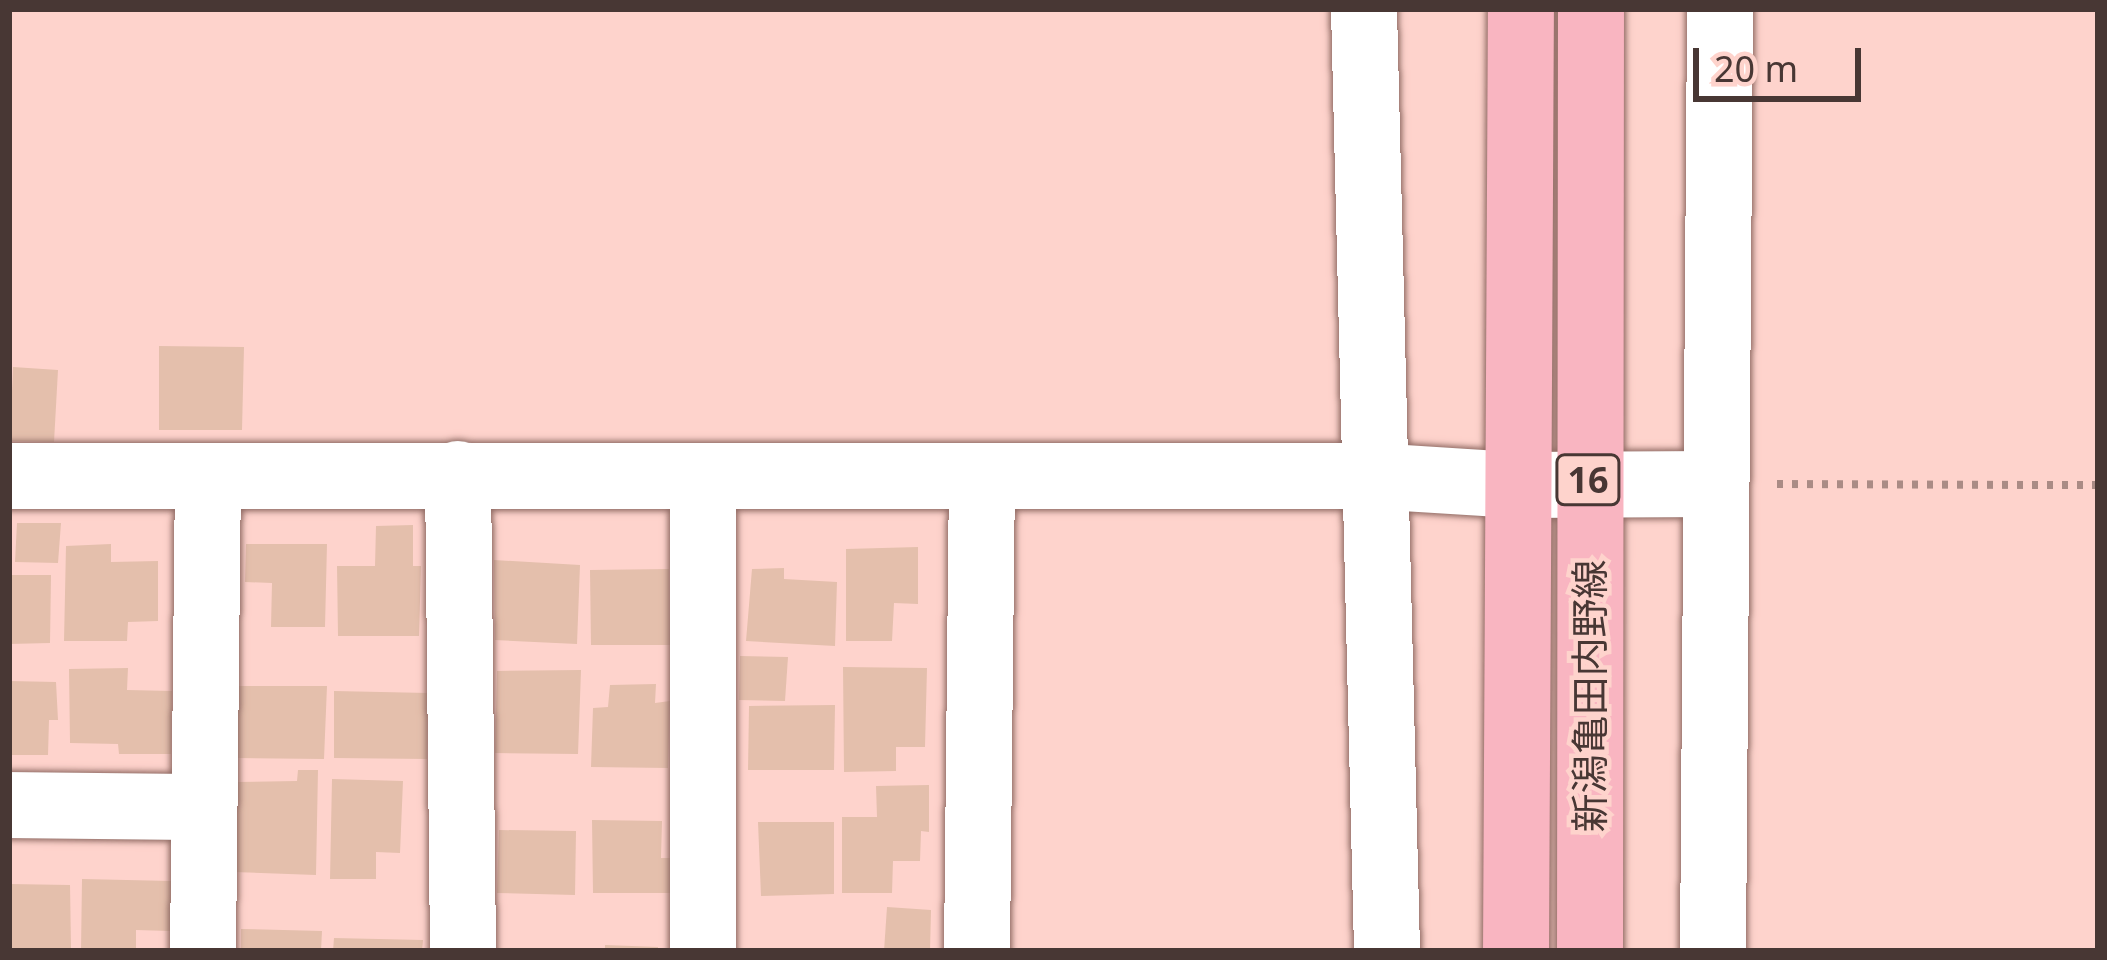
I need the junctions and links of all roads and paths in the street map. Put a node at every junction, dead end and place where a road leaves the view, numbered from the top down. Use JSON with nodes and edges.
{"nodes":[{"id":1,"x":1364,"y":9,"type":"edge"},
{"id":2,"x":1521,"y":9,"type":"edge"},
{"id":3,"x":1592,"y":9,"type":"edge"},
{"id":4,"x":1720,"y":9,"type":"edge"},
{"id":5,"x":458,"y":474,"type":"junction"},
{"id":6,"x":9,"y":476,"type":"edge"},
{"id":7,"x":1372,"y":476,"type":"junction"},
{"id":8,"x":208,"y":477,"type":"junction"},
{"id":9,"x":703,"y":478,"type":"junction"},
{"id":10,"x":982,"y":478,"type":"junction"},
{"id":11,"x":1588,"y":484,"type":"junction"},
{"id":12,"x":1715,"y":484,"type":"junction"},
{"id":13,"x":1517,"y":485,"type":"junction"},
{"id":14,"x":2098,"y":485,"type":"edge"},
{"id":15,"x":9,"y":805,"type":"edge"},
{"id":16,"x":204,"y":807,"type":"junction"},
{"id":17,"x":203,"y":951,"type":"edge"},
{"id":18,"x":463,"y":951,"type":"edge"},
{"id":19,"x":703,"y":951,"type":"edge"},
{"id":20,"x":976,"y":951,"type":"edge"},
{"id":21,"x":1387,"y":951,"type":"edge"},
{"id":22,"x":1516,"y":951,"type":"edge"},
{"id":23,"x":1590,"y":951,"type":"edge"},
{"id":24,"x":1713,"y":951,"type":"edge"}],
"edges":[{"from":1,"to":7,"type":"street"},
{"from":2,"to":13,"type":"main road","name":"新潟亀田内野線","number":"16"},
{"from":3,"to":11,"type":"main road","name":"新潟亀田内野線","number":"16"},
{"from":4,"to":12,"type":"street"},
{"from":5,"to":8,"type":"street"},
{"from":5,"to":9,"type":"street"},
{"from":5,"to":18,"type":"street"},
{"from":6,"to":8,"type":"street"},
{"from":7,"to":10,"type":"street"},
{"from":7,"to":13,"type":"street"},
{"from":7,"to":21,"type":"street"},
{"from":8,"to":16,"type":"street"},
{"from":9,"to":10,"type":"street"},
{"from":9,"to":19,"type":"street"},
{"from":10,"to":20,"type":"street"},
{"from":11,"to":12,"type":"street"},
{"from":11,"to":13,"type":"street"},
{"from":11,"to":23,"type":"main road","name":"新潟亀田内野線","number":"16"},
{"from":12,"to":14,"type":"path"},
{"from":12,"to":24,"type":"street"},
{"from":13,"to":22,"type":"main road","name":"新潟亀田内野線","number":"16"},
{"from":15,"to":16,"type":"street"},
{"from":16,"to":17,"type":"street"}]}
